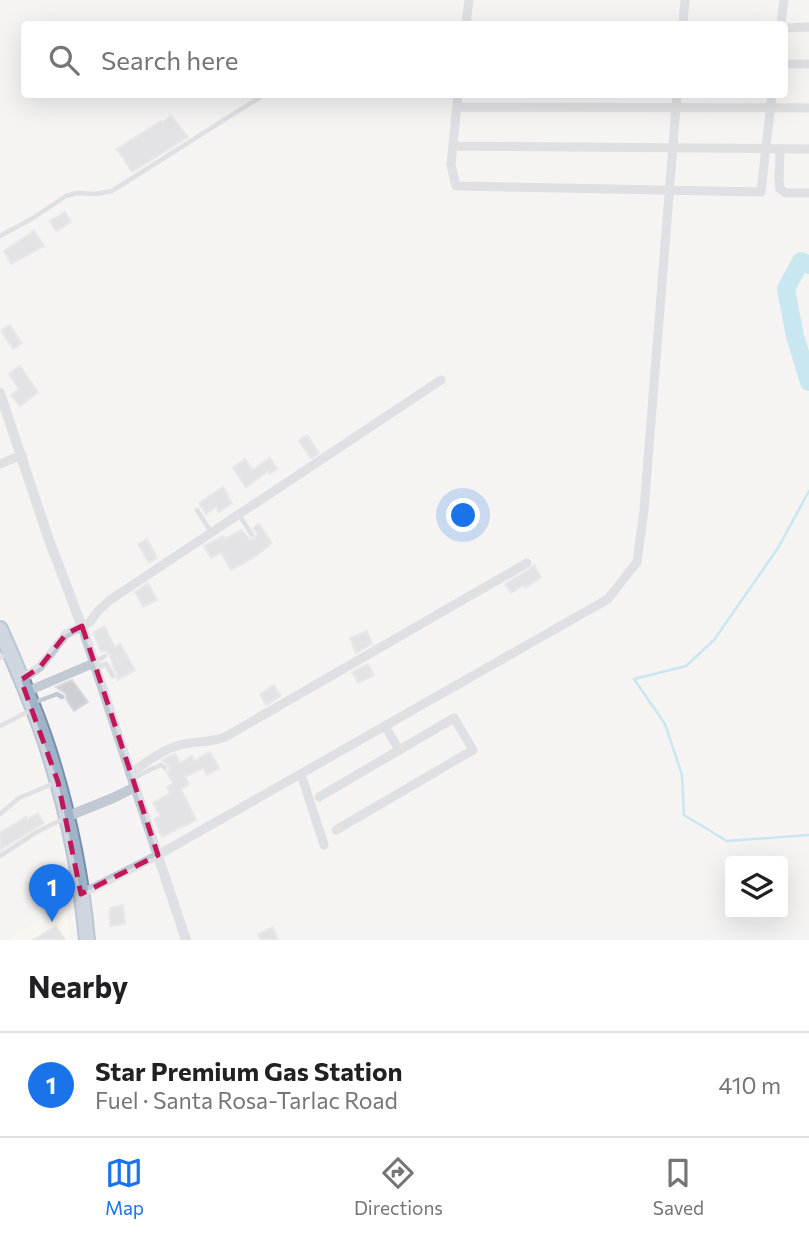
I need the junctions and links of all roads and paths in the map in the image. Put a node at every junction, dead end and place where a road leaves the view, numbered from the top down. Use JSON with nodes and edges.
{"nodes":[{"id":1,"x":469,"y":0,"type":"edge"},
{"id":2,"x":685,"y":0,"type":"edge"},
{"id":3,"x":784,"y":0,"type":"edge"},
{"id":4,"x":466,"y":21,"type":"edge"},
{"id":5,"x":683,"y":21,"type":"edge"},
{"id":6,"x":781,"y":21,"type":"edge"},
{"id":7,"x":809,"y":27,"type":"edge"},
{"id":8,"x":788,"y":29,"type":"edge"},
{"id":9,"x":788,"y":64,"type":"edge"},
{"id":10,"x":809,"y":64,"type":"edge"},
{"id":11,"x":259,"y":98,"type":"edge"},
{"id":12,"x":458,"y":98,"type":"edge"},
{"id":13,"x":677,"y":98,"type":"edge"},
{"id":14,"x":771,"y":98,"type":"edge"},
{"id":15,"x":457,"y":107,"type":"junction"},
{"id":16,"x":677,"y":107,"type":"junction"},
{"id":17,"x":770,"y":108,"type":"junction"},
{"id":18,"x":809,"y":108,"type":"edge"},
{"id":19,"x":453,"y":146,"type":"junction"},
{"id":20,"x":673,"y":148,"type":"junction"},
{"id":21,"x":765,"y":149,"type":"junction"},
{"id":22,"x":780,"y":149,"type":"junction"},
{"id":23,"x":809,"y":149,"type":"edge"},
{"id":24,"x":670,"y":191,"type":"junction"},
{"id":25,"x":809,"y":193,"type":"edge"},
{"id":26,"x":0,"y":236,"type":"edge"},
{"id":27,"x":442,"y":380,"type":"dead end"},
{"id":28,"x":0,"y":393,"type":"edge"},
{"id":29,"x":22,"y":456,"type":"junction"},
{"id":30,"x":0,"y":464,"type":"edge"},
{"id":31,"x":197,"y":510,"type":"dead end"},
{"id":32,"x":239,"y":515,"type":"junction"},
{"id":33,"x":211,"y":533,"type":"junction"},
{"id":34,"x":252,"y":535,"type":"dead end"},
{"id":35,"x":527,"y":563,"type":"dead end"},
{"id":36,"x":82,"y":626,"type":"junction"},
{"id":37,"x":3,"y":644,"type":"edge"},
{"id":38,"x":105,"y":656,"type":"dead end"},
{"id":39,"x":95,"y":665,"type":"junction"},
{"id":40,"x":113,"y":676,"type":"dead end"},
{"id":41,"x":28,"y":696,"type":"junction"},
{"id":42,"x":62,"y":697,"type":"dead end"},
{"id":43,"x":0,"y":726,"type":"edge"},
{"id":44,"x":385,"y":726,"type":"junction"},
{"id":45,"x":399,"y":750,"type":"junction"},
{"id":46,"x":164,"y":768,"type":"dead end"},
{"id":47,"x":301,"y":774,"type":"junction"},
{"id":48,"x":133,"y":780,"type":"junction"},
{"id":49,"x":58,"y":782,"type":"junction"},
{"id":50,"x":319,"y":797,"type":"dead end"},
{"id":51,"x":0,"y":814,"type":"edge"},
{"id":52,"x":66,"y":817,"type":"junction"},
{"id":53,"x":336,"y":830,"type":"dead end"},
{"id":54,"x":324,"y":845,"type":"dead end"},
{"id":55,"x":158,"y":855,"type":"junction"},
{"id":56,"x":0,"y":856,"type":"edge"},
{"id":57,"x":81,"y":894,"type":"junction"},
{"id":58,"x":86,"y":940,"type":"edge"},
{"id":59,"x":186,"y":940,"type":"edge"}],
"edges":[{"from":1,"to":4,"type":"street"},
{"from":2,"to":5,"type":"street"},
{"from":3,"to":6,"type":"street"},
{"from":7,"to":8,"type":"street"},
{"from":9,"to":10,"type":"street"},
{"from":11,"to":26,"type":"lane"},
{"from":12,"to":15,"type":"street"},
{"from":13,"to":16,"type":"street"},
{"from":14,"to":17,"type":"street"},
{"from":15,"to":16,"type":"street"},
{"from":15,"to":19,"type":"street"},
{"from":16,"to":17,"type":"street"},
{"from":16,"to":20,"type":"street"},
{"from":17,"to":18,"type":"street"},
{"from":17,"to":21,"type":"street"},
{"from":19,"to":20,"type":"street"},
{"from":19,"to":24,"type":"street"},
{"from":20,"to":21,"type":"street"},
{"from":20,"to":24,"type":"street"},
{"from":21,"to":22,"type":"street"},
{"from":21,"to":24,"type":"street"},
{"from":22,"to":23,"type":"street"},
{"from":22,"to":25,"type":"street"},
{"from":24,"to":44,"type":"street"},
{"from":27,"to":32,"type":"street"},
{"from":28,"to":29,"type":"street"},
{"from":29,"to":30,"type":"street"},
{"from":29,"to":36,"type":"street"},
{"from":31,"to":33,"type":"lane"},
{"from":32,"to":33,"type":"street"},
{"from":32,"to":34,"type":"lane"},
{"from":33,"to":36,"type":"street"},
{"from":35,"to":48,"type":"street"},
{"from":36,"to":39,"type":"street"},
{"from":36,"to":41,"type":"street"},
{"from":37,"to":41,"type":"highway"},
{"from":38,"to":39,"type":"lane"},
{"from":39,"to":40,"type":"lane"},
{"from":39,"to":41,"type":"street"},
{"from":39,"to":48,"type":"street"},
{"from":41,"to":42,"type":"lane"},
{"from":41,"to":43,"type":"lane"},
{"from":41,"to":49,"type":"highway"},
{"from":44,"to":45,"type":"street"},
{"from":44,"to":47,"type":"street"},
{"from":45,"to":50,"type":"street"},
{"from":45,"to":53,"type":"street"},
{"from":46,"to":48,"type":"lane"},
{"from":47,"to":54,"type":"street"},
{"from":47,"to":55,"type":"street"},
{"from":48,"to":52,"type":"street"},
{"from":48,"to":55,"type":"street"},
{"from":49,"to":51,"type":"lane"},
{"from":49,"to":52,"type":"highway"},
{"from":52,"to":56,"type":"lane"},
{"from":52,"to":57,"type":"highway"},
{"from":55,"to":57,"type":"street"},
{"from":55,"to":59,"type":"street"},
{"from":57,"to":58,"type":"highway"}]}
